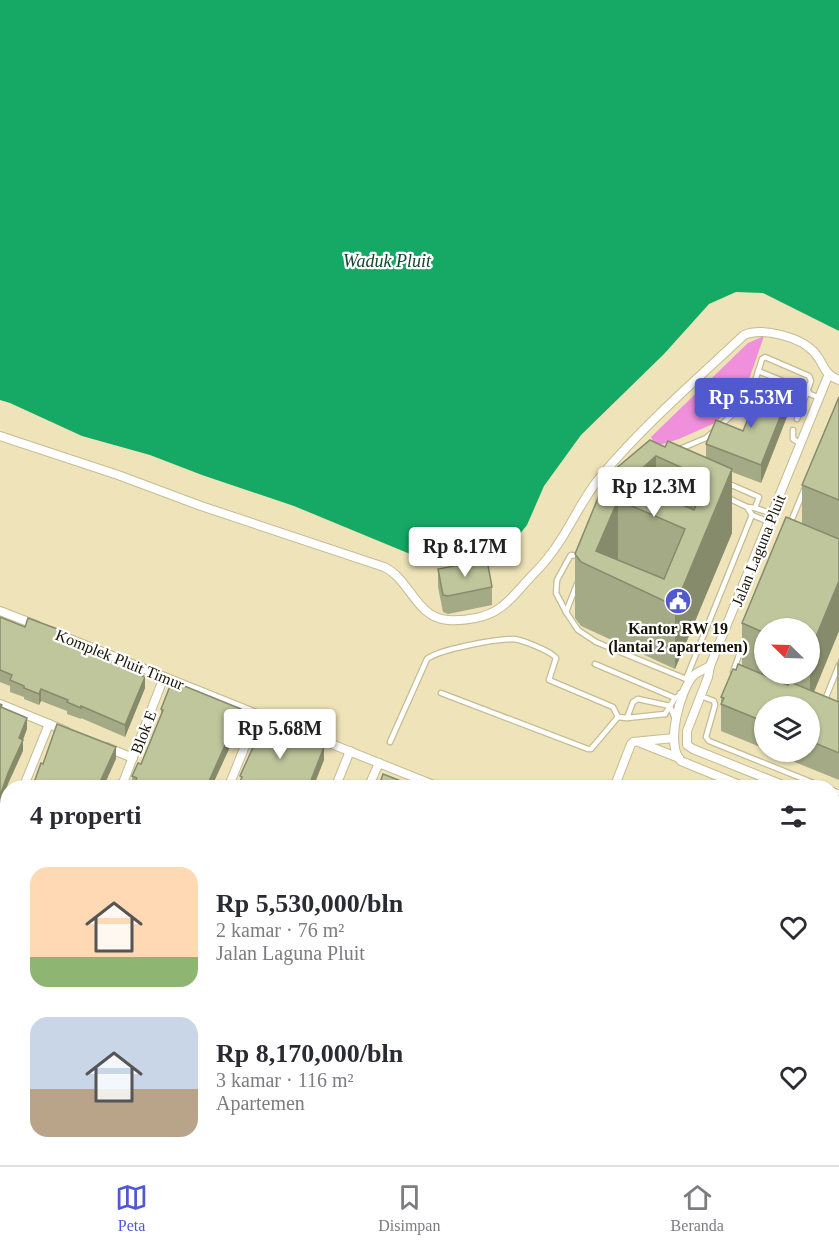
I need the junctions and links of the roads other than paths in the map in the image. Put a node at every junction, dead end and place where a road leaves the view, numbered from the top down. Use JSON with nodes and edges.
{"nodes":[{"id":1,"x":758,"y":371,"type":"junction"},
{"id":2,"x":828,"y":376,"type":"junction"},
{"id":3,"x":839,"y":380,"type":"edge"},
{"id":4,"x":808,"y":391,"type":"junction"},
{"id":5,"x":820,"y":398,"type":"junction"},
{"id":6,"x":762,"y":400,"type":"edge"},
{"id":7,"x":801,"y":407,"type":"junction"},
{"id":8,"x":736,"y":411,"type":"dead end"},
{"id":9,"x":813,"y":412,"type":"junction"},
{"id":10,"x":797,"y":419,"type":"dead end"},
{"id":11,"x":793,"y":430,"type":"dead end"},
{"id":12,"x":0,"y":436,"type":"edge"},
{"id":13,"x":801,"y":444,"type":"junction"},
{"id":14,"x":675,"y":456,"type":"edge"},
{"id":15,"x":718,"y":479,"type":"edge"},
{"id":16,"x":804,"y":488,"type":"edge"},
{"id":17,"x":726,"y":497,"type":"edge"},
{"id":18,"x":747,"y":507,"type":"junction"},
{"id":19,"x":755,"y":508,"type":"junction"},
{"id":20,"x":752,"y":515,"type":"junction"},
{"id":21,"x":771,"y":519,"type":"junction"},
{"id":22,"x":788,"y":531,"type":"edge"},
{"id":23,"x":587,"y":559,"type":"edge"},
{"id":24,"x":579,"y":580,"type":"edge"},
{"id":25,"x":0,"y":611,"type":"edge"},
{"id":26,"x":566,"y":612,"type":"junction"},
{"id":27,"x":748,"y":635,"type":"edge"},
{"id":28,"x":595,"y":664,"type":"dead end"},
{"id":29,"x":839,"y":665,"type":"edge"},
{"id":30,"x":710,"y":666,"type":"junction"},
{"id":31,"x":164,"y":677,"type":"junction"},
{"id":32,"x":686,"y":679,"type":"junction"},
{"id":33,"x":735,"y":679,"type":"edge"},
{"id":34,"x":441,"y":693,"type":"dead end"},
{"id":35,"x":700,"y":696,"type":"junction"},
{"id":36,"x":675,"y":698,"type":"junction"},
{"id":37,"x":0,"y":704,"type":"edge"},
{"id":38,"x":670,"y":706,"type":"junction"},
{"id":39,"x":823,"y":706,"type":"edge"},
{"id":40,"x":258,"y":714,"type":"junction"},
{"id":41,"x":665,"y":714,"type":"junction"},
{"id":42,"x":618,"y":717,"type":"junction"},
{"id":43,"x":627,"y":718,"type":"junction"},
{"id":44,"x":675,"y":723,"type":"junction"},
{"id":45,"x":49,"y":724,"type":"junction"},
{"id":46,"x":70,"y":732,"type":"edge"},
{"id":47,"x":674,"y":738,"type":"junction"},
{"id":48,"x":390,"y":742,"type":"dead end"},
{"id":49,"x":638,"y":742,"type":"junction"},
{"id":50,"x":101,"y":745,"type":"edge"},
{"id":51,"x":350,"y":751,"type":"junction"},
{"id":52,"x":133,"y":758,"type":"junction"},
{"id":53,"x":679,"y":758,"type":"junction"},
{"id":54,"x":379,"y":763,"type":"junction"},
{"id":55,"x":26,"y":780,"type":"edge"},
{"id":56,"x":124,"y":780,"type":"edge"},
{"id":57,"x":231,"y":780,"type":"edge"},
{"id":58,"x":338,"y":780,"type":"edge"},
{"id":59,"x":372,"y":780,"type":"edge"},
{"id":60,"x":421,"y":780,"type":"edge"},
{"id":61,"x":617,"y":780,"type":"edge"},
{"id":62,"x":729,"y":780,"type":"edge"},
{"id":63,"x":770,"y":780,"type":"edge"},
{"id":64,"x":805,"y":780,"type":"edge"}],
"edges":[{"from":1,"to":4,"type":"lane"},
{"from":1,"to":4,"type":"lane"},
{"from":1,"to":6,"type":"lane"},
{"from":2,"to":3,"type":"street"},
{"from":2,"to":5,"type":"street","name":"Jalan Laguna Pluit"},
{"from":2,"to":12,"type":"street"},
{"from":4,"to":5,"type":"lane"},
{"from":4,"to":7,"type":"lane"},
{"from":5,"to":9,"type":"street","name":"Jalan Laguna Pluit"},
{"from":7,"to":9,"type":"lane"},
{"from":7,"to":10,"type":"lane"},
{"from":8,"to":14,"type":"lane"},
{"from":9,"to":13,"type":"street","name":"Jalan Laguna Pluit"},
{"from":11,"to":13,"type":"lane"},
{"from":13,"to":21,"type":"street","name":"Jalan Laguna Pluit"},
{"from":15,"to":19,"type":"lane"},
{"from":16,"to":22,"type":"lane"},
{"from":17,"to":18,"type":"lane"},
{"from":18,"to":19,"type":"lane"},
{"from":18,"to":20,"type":"lane"},
{"from":19,"to":21,"type":"lane"},
{"from":20,"to":21,"type":"lane"},
{"from":20,"to":32,"type":"lane"},
{"from":21,"to":30,"type":"street","name":"Jalan Laguna Pluit"},
{"from":23,"to":26,"type":"lane"},
{"from":24,"to":26,"type":"lane"},
{"from":25,"to":31,"type":"street","name":"Komplek Pluit Timur"},
{"from":26,"to":32,"type":"lane"},
{"from":27,"to":33,"type":"lane"},
{"from":28,"to":36,"type":"lane"},
{"from":29,"to":39,"type":"lane"},
{"from":30,"to":35,"type":"street","name":"Jalan Laguna Pluit"},
{"from":30,"to":44,"type":"street"},
{"from":31,"to":40,"type":"street","name":"Komplek Pluit Timur"},
{"from":31,"to":52,"type":"street","name":"Blok E"},
{"from":32,"to":36,"type":"lane"},
{"from":34,"to":42,"type":"lane"},
{"from":35,"to":63,"type":"street","name":"Jalan Laguna Pluit"},
{"from":35,"to":64,"type":"lane"},
{"from":36,"to":38,"type":"lane"},
{"from":37,"to":45,"type":"street"},
{"from":38,"to":41,"type":"lane"},
{"from":38,"to":43,"type":"lane"},
{"from":38,"to":44,"type":"lane"},
{"from":40,"to":51,"type":"street","name":"Komplek Pluit Timur"},
{"from":40,"to":57,"type":"street"},
{"from":41,"to":43,"type":"lane"},
{"from":41,"to":44,"type":"lane"},
{"from":42,"to":43,"type":"lane"},
{"from":42,"to":48,"type":"lane"},
{"from":44,"to":47,"type":"street"},
{"from":45,"to":46,"type":"street"},
{"from":45,"to":55,"type":"street"},
{"from":47,"to":49,"type":"street"},
{"from":47,"to":53,"type":"street"},
{"from":49,"to":53,"type":"street"},
{"from":49,"to":61,"type":"street"},
{"from":50,"to":52,"type":"street"},
{"from":51,"to":54,"type":"street","name":"Komplek Pluit Timur"},
{"from":51,"to":58,"type":"street"},
{"from":52,"to":56,"type":"street","name":"Blok E"},
{"from":53,"to":62,"type":"street"},
{"from":54,"to":59,"type":"street"},
{"from":54,"to":60,"type":"street","name":"Komplek Pluit Timur"}]}
